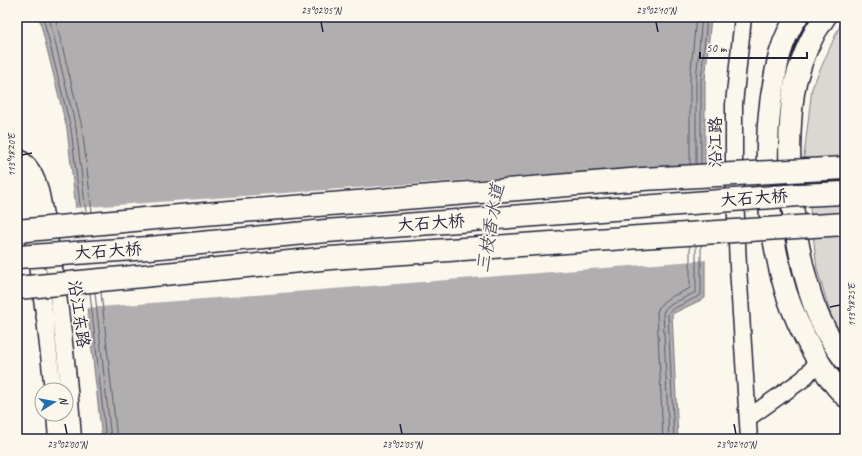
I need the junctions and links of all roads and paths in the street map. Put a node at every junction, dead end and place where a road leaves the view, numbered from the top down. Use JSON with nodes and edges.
{"nodes":[{"id":1,"x":743,"y":17,"type":"edge"},
{"id":2,"x":797,"y":17,"type":"edge"},
{"id":3,"x":825,"y":17,"type":"edge"},
{"id":4,"x":17,"y":156,"type":"edge"},
{"id":5,"x":845,"y":168,"type":"edge"},
{"id":6,"x":17,"y":175,"type":"edge"},
{"id":7,"x":845,"y":193,"type":"edge"},
{"id":8,"x":845,"y":224,"type":"edge"},
{"id":9,"x":17,"y":230,"type":"edge"},
{"id":10,"x":17,"y":257,"type":"edge"},
{"id":11,"x":17,"y":288,"type":"edge"},
{"id":12,"x":845,"y":360,"type":"edge"},
{"id":13,"x":819,"y":361,"type":"junction"},
{"id":14,"x":52,"y":382,"type":"edge"},
{"id":15,"x":845,"y":396,"type":"edge"},
{"id":16,"x":748,"y":418,"type":"junction"},
{"id":17,"x":56,"y":422,"type":"edge"},
{"id":18,"x":57,"y":439,"type":"edge"},
{"id":19,"x":73,"y":439,"type":"edge"},
{"id":20,"x":749,"y":439,"type":"edge"}],
"edges":[{"from":1,"to":16,"type":"street","name":"沿江路"},
{"from":2,"to":13,"type":"main road"},
{"from":3,"to":12,"type":"main road"},
{"from":4,"to":19,"type":"street","name":"沿江东路"},
{"from":5,"to":9,"type":"highway","name":"大石大桥","bridge":true},
{"from":6,"to":14,"type":"street","name":"沿江东路"},
{"from":7,"to":10,"type":"highway","name":"大石大桥","bridge":true},
{"from":8,"to":11,"type":"highway","name":"大石大桥","bridge":true},
{"from":13,"to":15,"type":"main road"},
{"from":13,"to":16,"type":"street"},
{"from":16,"to":20,"type":"street","name":"沿江路"},
{"from":17,"to":18,"type":"street"}]}
